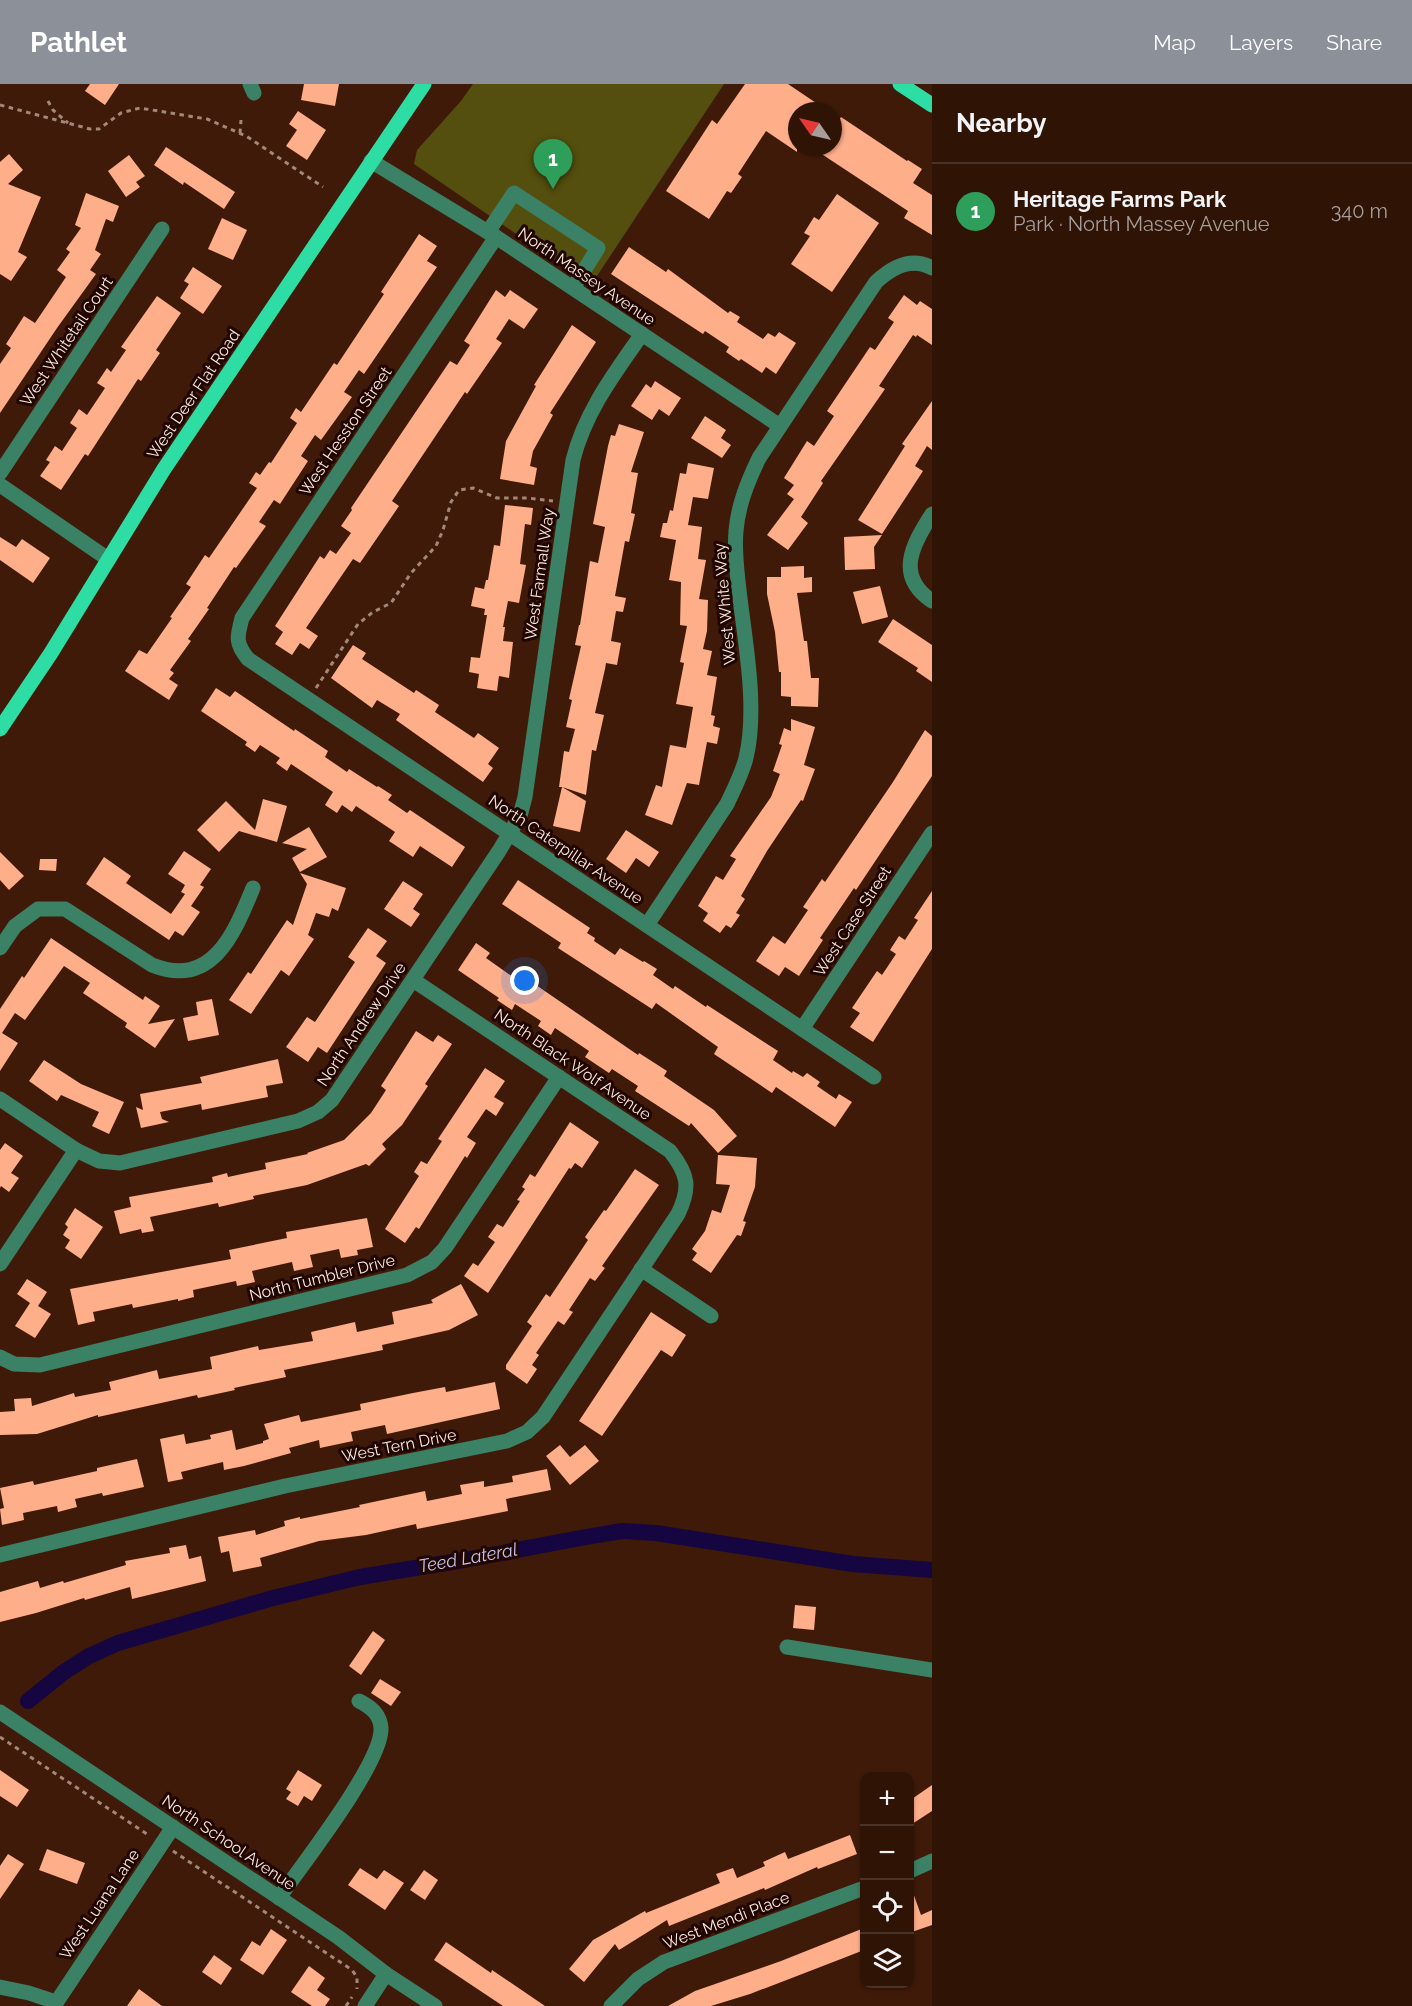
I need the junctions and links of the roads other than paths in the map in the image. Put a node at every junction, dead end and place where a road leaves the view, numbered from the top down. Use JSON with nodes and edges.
{"nodes":[{"id":1,"x":424,"y":84,"type":"edge"},
{"id":2,"x":900,"y":84,"type":"edge"},
{"id":3,"x":932,"y":105,"type":"edge"},
{"id":4,"x":371,"y":161,"type":"junction"},
{"id":5,"x":162,"y":229,"type":"dead end"},
{"id":6,"x":492,"y":234,"type":"junction"},
{"id":7,"x":932,"y":268,"type":"edge"},
{"id":8,"x":573,"y":288,"type":"junction"},
{"id":9,"x":642,"y":334,"type":"junction"},
{"id":10,"x":780,"y":426,"type":"junction"},
{"id":11,"x":0,"y":473,"type":"edge"},
{"id":12,"x":0,"y":485,"type":"edge"},
{"id":13,"x":932,"y":514,"type":"edge"},
{"id":14,"x":108,"y":559,"type":"junction"},
{"id":15,"x":932,"y":601,"type":"edge"},
{"id":16,"x":240,"y":649,"type":"joint"},
{"id":17,"x":0,"y":729,"type":"edge"},
{"id":18,"x":932,"y":833,"type":"edge"},
{"id":19,"x":510,"y":834,"type":"junction"},
{"id":20,"x":253,"y":888,"type":"dead end"},
{"id":21,"x":647,"y":925,"type":"junction"},
{"id":22,"x":0,"y":948,"type":"edge"},
{"id":23,"x":413,"y":980,"type":"junction"},
{"id":24,"x":802,"y":1029,"type":"junction"},
{"id":25,"x":559,"y":1077,"type":"junction"},
{"id":26,"x":874,"y":1077,"type":"dead end"},
{"id":27,"x":0,"y":1099,"type":"edge"},
{"id":28,"x":76,"y":1150,"type":"junction"},
{"id":29,"x":686,"y":1197,"type":"joint"},
{"id":30,"x":0,"y":1264,"type":"edge"},
{"id":31,"x":641,"y":1269,"type":"junction"},
{"id":32,"x":711,"y":1316,"type":"dead end"},
{"id":33,"x":0,"y":1358,"type":"edge"},
{"id":34,"x":0,"y":1555,"type":"edge"},
{"id":35,"x":787,"y":1647,"type":"dead end"},
{"id":36,"x":932,"y":1670,"type":"edge"},
{"id":37,"x":359,"y":1701,"type":"dead end"},
{"id":38,"x":0,"y":1712,"type":"edge"},
{"id":39,"x":172,"y":1827,"type":"junction"},
{"id":40,"x":932,"y":1862,"type":"edge"},
{"id":41,"x":914,"y":1869,"type":"edge"},
{"id":42,"x":860,"y":1889,"type":"edge"},
{"id":43,"x":279,"y":1898,"type":"junction"},
{"id":44,"x":386,"y":1974,"type":"junction"},
{"id":45,"x":0,"y":1988,"type":"edge"},
{"id":46,"x":55,"y":2004,"type":"edge"},
{"id":47,"x":364,"y":2006,"type":"edge"},
{"id":48,"x":435,"y":2006,"type":"edge"},
{"id":49,"x":611,"y":2006,"type":"edge"}],
"edges":[{"from":1,"to":4,"type":"main road","name":"West Deer Flat Road"},
{"from":2,"to":3,"type":"main road"},
{"from":4,"to":6,"type":"street","name":"North Massey Avenue"},
{"from":4,"to":14,"type":"main road","name":"West Deer Flat Road"},
{"from":5,"to":11,"type":"street","name":"West Whitetail Court"},
{"from":6,"to":8,"type":"street","name":"North Massey Avenue"},
{"from":6,"to":8,"type":"street","name":"West Hesston Street"},
{"from":6,"to":16,"type":"street","name":"West Hesston Street"},
{"from":7,"to":10,"type":"street","name":"West White Way"},
{"from":8,"to":9,"type":"street","name":"North Massey Avenue"},
{"from":9,"to":10,"type":"street","name":"North Massey Avenue"},
{"from":9,"to":19,"type":"street","name":"West Farmall Way"},
{"from":10,"to":21,"type":"street","name":"West White Way"},
{"from":12,"to":14,"type":"street"},
{"from":13,"to":15,"type":"street"},
{"from":14,"to":17,"type":"main road","name":"West Deer Flat Road"},
{"from":16,"to":19,"type":"street","name":"North Caterpillar Avenue"},
{"from":18,"to":24,"type":"street","name":"West Case Street"},
{"from":19,"to":21,"type":"street","name":"North Caterpillar Avenue"},
{"from":19,"to":23,"type":"street","name":"North Andrew Drive"},
{"from":20,"to":22,"type":"street"},
{"from":21,"to":24,"type":"street","name":"North Caterpillar Avenue"},
{"from":23,"to":25,"type":"street","name":"North Black Wolf Avenue"},
{"from":23,"to":28,"type":"street","name":"North Andrew Drive"},
{"from":24,"to":26,"type":"street","name":"North Caterpillar Avenue"},
{"from":25,"to":29,"type":"street","name":"North Black Wolf Avenue"},
{"from":25,"to":33,"type":"street","name":"North Tumbler Drive"},
{"from":27,"to":28,"type":"street","name":"North Andrew Drive"},
{"from":28,"to":30,"type":"street"},
{"from":29,"to":31,"type":"street","name":"West Tern Drive"},
{"from":31,"to":32,"type":"street"},
{"from":31,"to":34,"type":"street","name":"West Tern Drive"},
{"from":35,"to":36,"type":"street"},
{"from":37,"to":43,"type":"street"},
{"from":38,"to":39,"type":"street","name":"North School Avenue"},
{"from":39,"to":43,"type":"street","name":"North School Avenue"},
{"from":39,"to":46,"type":"street","name":"West Luana Lane"},
{"from":40,"to":41,"type":"street"},
{"from":42,"to":49,"type":"street","name":"West Mendi Place"},
{"from":43,"to":44,"type":"street","name":"North School Avenue"},
{"from":44,"to":47,"type":"street"},
{"from":44,"to":48,"type":"street","name":"North School Avenue"},
{"from":45,"to":46,"type":"street"}]}
